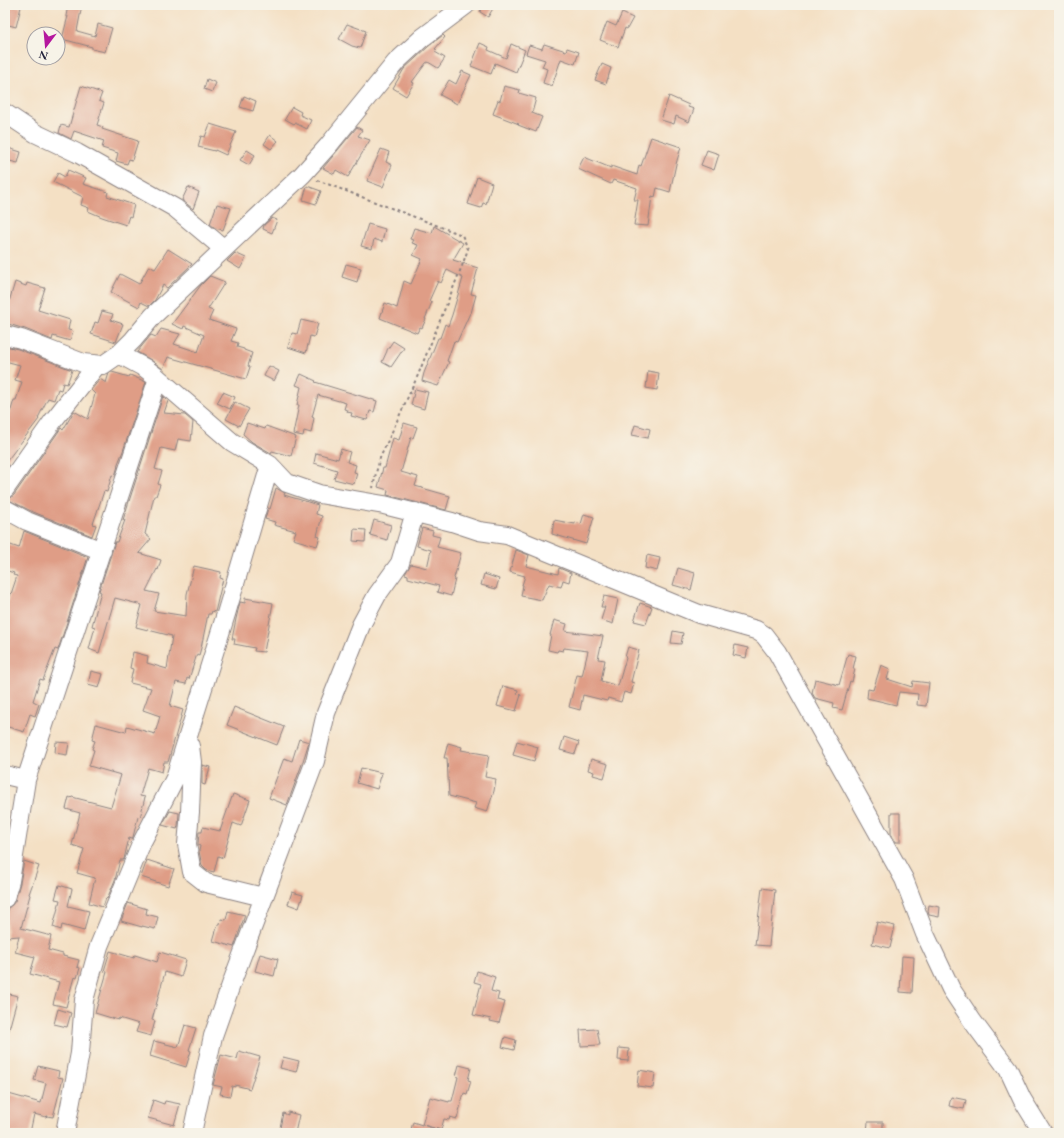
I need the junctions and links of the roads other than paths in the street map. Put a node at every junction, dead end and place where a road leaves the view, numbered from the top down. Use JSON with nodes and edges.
{"nodes":[{"id":1,"x":466,"y":5,"type":"edge"},
{"id":2,"x":5,"y":113,"type":"edge"},
{"id":3,"x":224,"y":249,"type":"junction"},
{"id":4,"x":5,"y":335,"type":"edge"},
{"id":5,"x":119,"y":354,"type":"junction"},
{"id":6,"x":97,"y":364,"type":"junction"},
{"id":7,"x":158,"y":378,"type":"junction"},
{"id":8,"x":270,"y":465,"type":"junction"},
{"id":9,"x":5,"y":489,"type":"edge"},
{"id":10,"x":5,"y":509,"type":"edge"},
{"id":11,"x":414,"y":512,"type":"junction"},
{"id":12,"x":102,"y":551,"type":"junction"},
{"id":13,"x":189,"y":737,"type":"junction"},
{"id":14,"x":5,"y":775,"type":"edge"},
{"id":15,"x":26,"y":780,"type":"junction"},
{"id":16,"x":264,"y":897,"type":"junction"},
{"id":17,"x":5,"y":898,"type":"edge"},
{"id":18,"x":65,"y":1133,"type":"edge"},
{"id":19,"x":192,"y":1133,"type":"edge"},
{"id":20,"x":1043,"y":1133,"type":"edge"}],
"edges":[{"from":1,"to":3,"type":"street"},
{"from":2,"to":3,"type":"street"},
{"from":3,"to":5,"type":"street"},
{"from":4,"to":6,"type":"street"},
{"from":5,"to":6,"type":"street"},
{"from":5,"to":7,"type":"street"},
{"from":6,"to":9,"type":"street"},
{"from":7,"to":8,"type":"street"},
{"from":7,"to":12,"type":"street"},
{"from":8,"to":11,"type":"street"},
{"from":8,"to":13,"type":"street"},
{"from":10,"to":12,"type":"street"},
{"from":11,"to":16,"type":"street"},
{"from":11,"to":20,"type":"street"},
{"from":12,"to":15,"type":"street"},
{"from":13,"to":16,"type":"street"},
{"from":13,"to":18,"type":"street"},
{"from":14,"to":15,"type":"street"},
{"from":15,"to":17,"type":"street"},
{"from":16,"to":19,"type":"street"}]}
